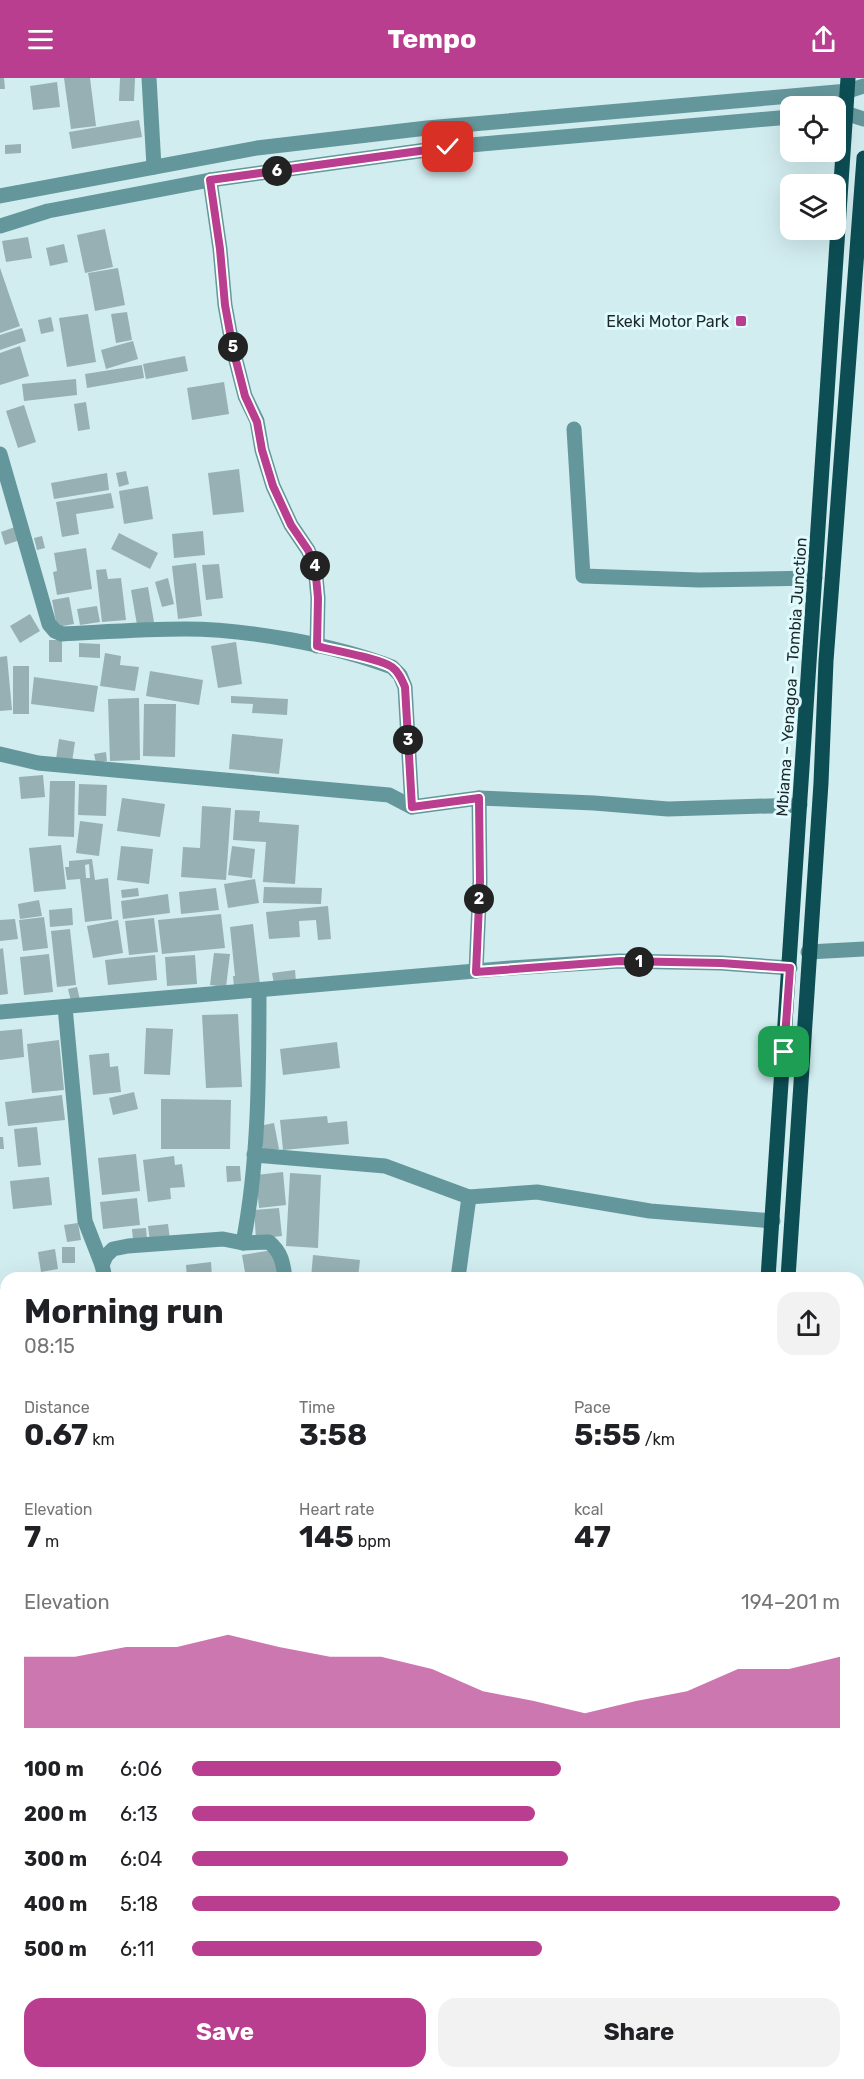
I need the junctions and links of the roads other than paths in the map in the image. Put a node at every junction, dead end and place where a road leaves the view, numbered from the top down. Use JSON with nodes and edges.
{"nodes":[{"id":1,"x":149,"y":78,"type":"edge"},
{"id":2,"x":848,"y":84,"type":"edge"},
{"id":3,"x":864,"y":86,"type":"edge"},
{"id":4,"x":846,"y":114,"type":"edge"},
{"id":5,"x":780,"y":118,"type":"edge"},
{"id":6,"x":864,"y":119,"type":"edge"},
{"id":7,"x":864,"y":158,"type":"edge"},
{"id":8,"x":838,"y":162,"type":"edge"},
{"id":9,"x":154,"y":167,"type":"junction"},
{"id":10,"x":210,"y":180,"type":"junction"},
{"id":11,"x":0,"y":196,"type":"edge"},
{"id":12,"x":0,"y":226,"type":"edge"},
{"id":13,"x":574,"y":429,"type":"dead end"},
{"id":14,"x":0,"y":454,"type":"edge"},
{"id":15,"x":815,"y":578,"type":"junction"},
{"id":16,"x":317,"y":646,"type":"junction"},
{"id":17,"x":0,"y":754,"type":"edge"},
{"id":18,"x":479,"y":798,"type":"junction"},
{"id":19,"x":800,"y":805,"type":"junction"},
{"id":20,"x":412,"y":807,"type":"junction"},
{"id":21,"x":864,"y":949,"type":"edge"},
{"id":22,"x":808,"y":952,"type":"junction"},
{"id":23,"x":790,"y":968,"type":"junction"},
{"id":24,"x":476,"y":972,"type":"junction"},
{"id":25,"x":260,"y":991,"type":"junction"},
{"id":26,"x":65,"y":1007,"type":"junction"},
{"id":27,"x":0,"y":1012,"type":"edge"},
{"id":28,"x":254,"y":1155,"type":"junction"},
{"id":29,"x":469,"y":1197,"type":"junction"},
{"id":30,"x":773,"y":1221,"type":"junction"},
{"id":31,"x":243,"y":1243,"type":"junction"},
{"id":32,"x":104,"y":1271,"type":"edge"},
{"id":33,"x":284,"y":1272,"type":"edge"},
{"id":34,"x":459,"y":1272,"type":"edge"},
{"id":35,"x":769,"y":1272,"type":"edge"},
{"id":36,"x":788,"y":1272,"type":"edge"}],
"edges":[{"from":1,"to":9,"type":"street"},
{"from":2,"to":3,"type":"street"},
{"from":2,"to":9,"type":"street"},
{"from":4,"to":6,"type":"street"},
{"from":5,"to":10,"type":"street"},
{"from":7,"to":22,"type":"main road","name":"Mbiama – Yenagoa – Tombia Junction"},
{"from":8,"to":15,"type":"main road","name":"Mbiama – Yenagoa – Tombia Junction"},
{"from":9,"to":11,"type":"street"},
{"from":10,"to":12,"type":"street"},
{"from":10,"to":16,"type":"street"},
{"from":13,"to":15,"type":"street"},
{"from":14,"to":16,"type":"street"},
{"from":15,"to":19,"type":"main road","name":"Mbiama – Yenagoa – Tombia Junction"},
{"from":16,"to":20,"type":"street"},
{"from":17,"to":20,"type":"street"},
{"from":18,"to":19,"type":"street"},
{"from":18,"to":20,"type":"street"},
{"from":18,"to":24,"type":"street"},
{"from":19,"to":23,"type":"main road","name":"Mbiama – Yenagoa – Tombia Junction"},
{"from":21,"to":22,"type":"street"},
{"from":22,"to":36,"type":"main road","name":"Mbiama – Yenagoa – Tombia Junction"},
{"from":23,"to":24,"type":"street"},
{"from":23,"to":30,"type":"main road","name":"Mbiama – Yenagoa – Tombia Junction"},
{"from":24,"to":25,"type":"street"},
{"from":25,"to":26,"type":"street"},
{"from":25,"to":28,"type":"street"},
{"from":26,"to":27,"type":"street"},
{"from":26,"to":32,"type":"street"},
{"from":28,"to":29,"type":"street"},
{"from":28,"to":31,"type":"street"},
{"from":29,"to":30,"type":"street"},
{"from":29,"to":34,"type":"street"},
{"from":30,"to":35,"type":"main road","name":"Mbiama – Yenagoa – Tombia Junction"},
{"from":31,"to":32,"type":"street"},
{"from":31,"to":33,"type":"street"}]}
